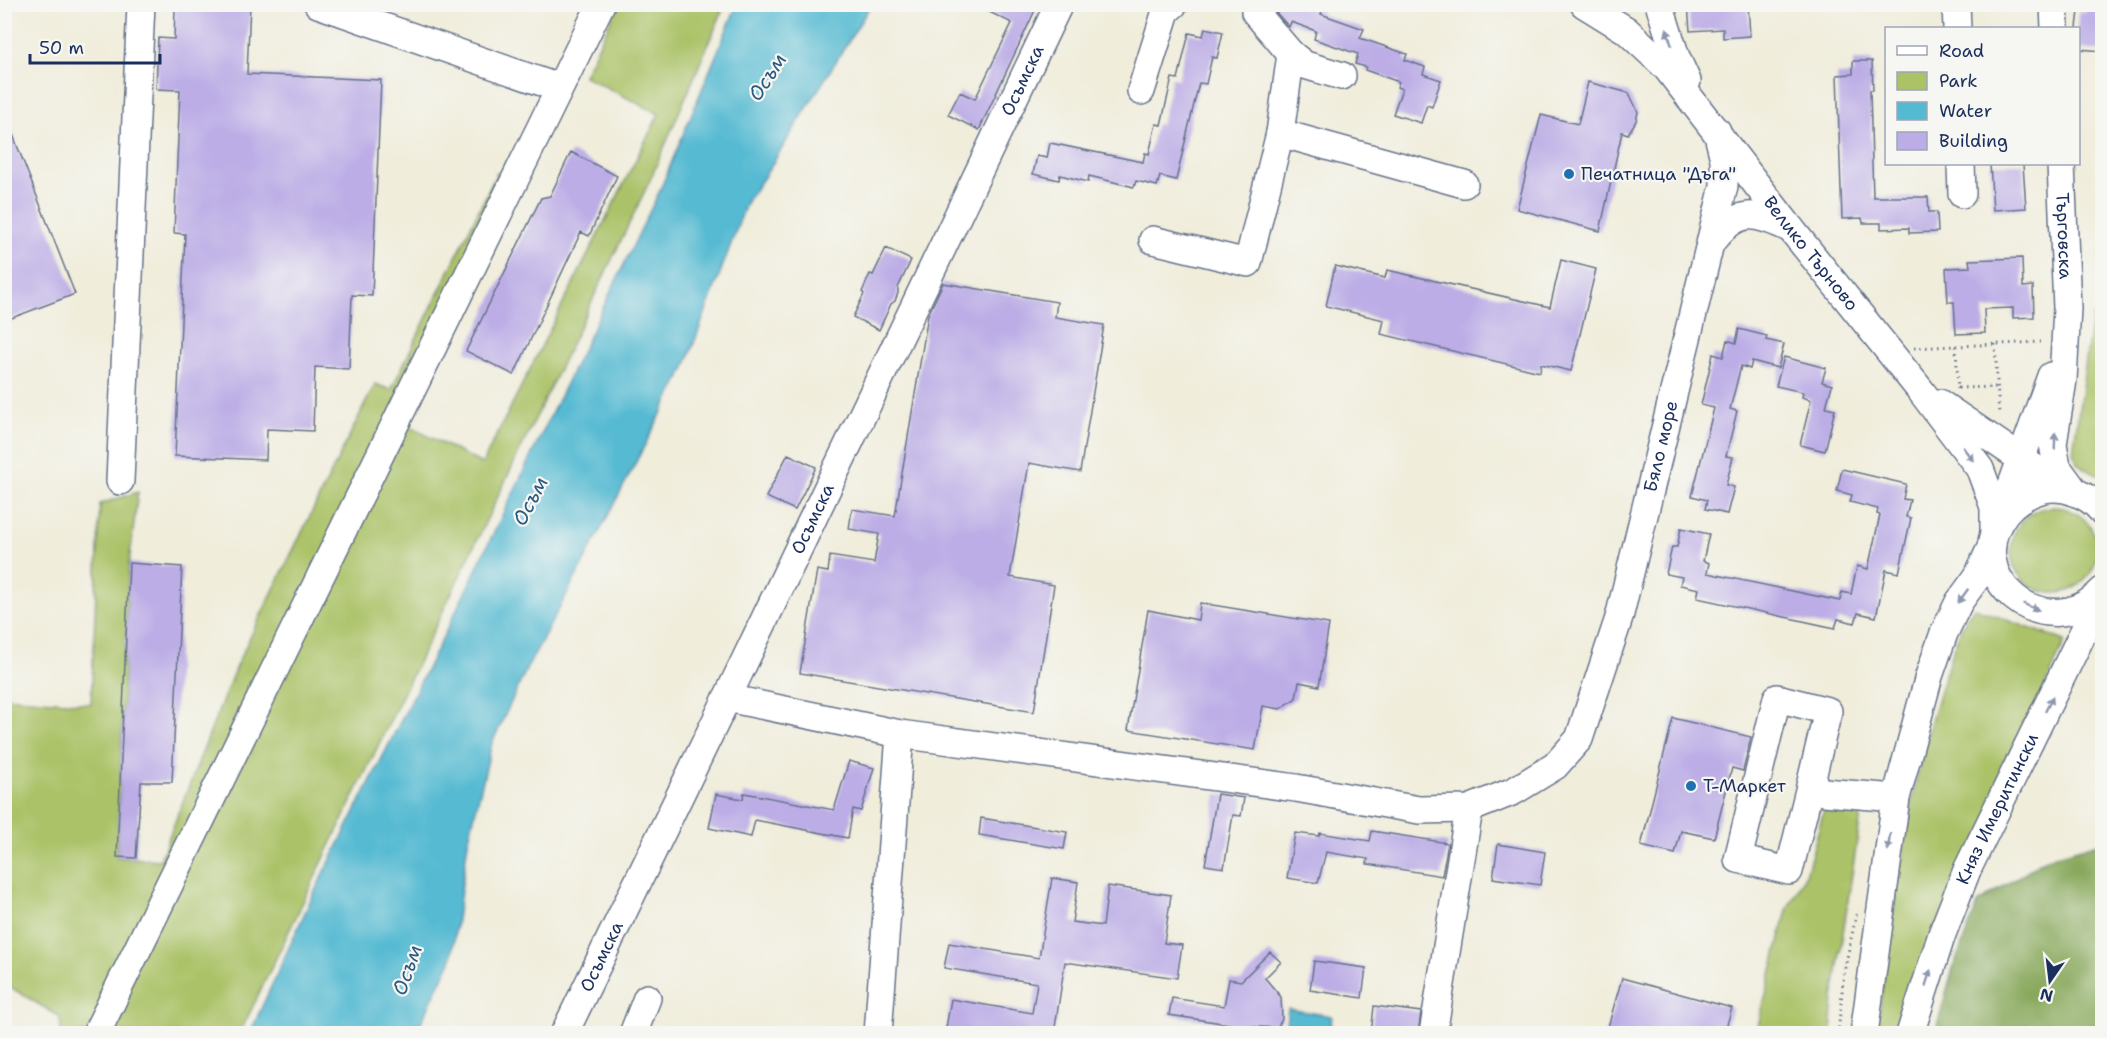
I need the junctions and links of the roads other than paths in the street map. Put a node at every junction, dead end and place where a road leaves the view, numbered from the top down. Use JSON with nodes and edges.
{"nodes":[{"id":1,"x":141,"y":4,"type":"edge"},
{"id":2,"x":318,"y":4,"type":"edge"},
{"id":3,"x":601,"y":4,"type":"edge"},
{"id":4,"x":1059,"y":4,"type":"edge"},
{"id":5,"x":1174,"y":4,"type":"edge"},
{"id":6,"x":1257,"y":4,"type":"edge"},
{"id":7,"x":1584,"y":4,"type":"edge"},
{"id":8,"x":1652,"y":4,"type":"edge"},
{"id":9,"x":1659,"y":4,"type":"edge"},
{"id":10,"x":1956,"y":4,"type":"edge"},
{"id":11,"x":2054,"y":4,"type":"edge"},
{"id":12,"x":1624,"y":17,"type":"edge"},
{"id":13,"x":1957,"y":27,"type":"edge"},
{"id":14,"x":2055,"y":27,"type":"edge"},
{"id":15,"x":1291,"y":54,"type":"junction"},
{"id":16,"x":1342,"y":76,"type":"dead end"},
{"id":17,"x":559,"y":88,"type":"junction"},
{"id":18,"x":1141,"y":91,"type":"dead end"},
{"id":19,"x":1698,"y":107,"type":"junction"},
{"id":20,"x":1717,"y":131,"type":"junction"},
{"id":21,"x":1280,"y":134,"type":"junction"},
{"id":22,"x":1961,"y":165,"type":"edge"},
{"id":23,"x":2061,"y":165,"type":"edge"},
{"id":24,"x":1752,"y":177,"type":"junction"},
{"id":25,"x":1464,"y":184,"type":"dead end"},
{"id":26,"x":1962,"y":194,"type":"dead end"},
{"id":27,"x":1719,"y":222,"type":"junction"},
{"id":28,"x":1791,"y":229,"type":"junction"},
{"id":29,"x":1153,"y":240,"type":"dead end"},
{"id":30,"x":2067,"y":308,"type":"junction"},
{"id":31,"x":2049,"y":383,"type":"junction"},
{"id":32,"x":1920,"y":391,"type":"junction"},
{"id":33,"x":1960,"y":410,"type":"junction"},
{"id":34,"x":2022,"y":460,"type":"junction"},
{"id":35,"x":120,"y":481,"type":"dead end"},
{"id":36,"x":2087,"y":498,"type":"edge"},
{"id":37,"x":1995,"y":533,"type":"junction"},
{"id":38,"x":2103,"y":593,"type":"edge"},
{"id":39,"x":727,"y":698,"type":"junction"},
{"id":40,"x":900,"y":734,"type":"junction"},
{"id":41,"x":1810,"y":786,"type":"junction"},
{"id":42,"x":1896,"y":798,"type":"junction"},
{"id":43,"x":1469,"y":809,"type":"junction"},
{"id":44,"x":647,"y":998,"type":"dead end"},
{"id":45,"x":96,"y":1034,"type":"edge"},
{"id":46,"x":564,"y":1034,"type":"edge"},
{"id":47,"x":633,"y":1034,"type":"edge"},
{"id":48,"x":878,"y":1034,"type":"edge"},
{"id":49,"x":1433,"y":1034,"type":"edge"},
{"id":50,"x":1864,"y":1034,"type":"edge"},
{"id":51,"x":1910,"y":1034,"type":"edge"}],
"edges":[{"from":1,"to":35,"type":"street"},
{"from":2,"to":17,"type":"street"},
{"from":3,"to":17,"type":"street"},
{"from":4,"to":39,"type":"street","name":"Осъмска"},
{"from":5,"to":18,"type":"street"},
{"from":6,"to":15,"type":"street"},
{"from":7,"to":12,"type":"street","name":"Велико Търново"},
{"from":8,"to":12,"type":"street"},
{"from":19,"to":9,"type":"street","one_way":true},
{"from":10,"to":13,"type":"street"},
{"from":11,"to":14,"type":"street"},
{"from":12,"to":19,"type":"street","name":"Велико Търново"},
{"from":15,"to":16,"type":"street"},
{"from":15,"to":21,"type":"street"},
{"from":17,"to":45,"type":"street"},
{"from":19,"to":20,"type":"street","name":"Велико Търново"},
{"from":20,"to":24,"type":"street","name":"Велико Търново"},
{"from":20,"to":27,"type":"street","name":"Бяло море"},
{"from":21,"to":25,"type":"street"},
{"from":21,"to":29,"type":"street"},
{"from":22,"to":26,"type":"street"},
{"from":23,"to":30,"type":"street","name":"Търговска"},
{"from":24,"to":27,"type":"street"},
{"from":24,"to":28,"type":"street","name":"Велико Търново"},
{"from":27,"to":28,"type":"street"},
{"from":27,"to":43,"type":"street","name":"Бяло море"},
{"from":28,"to":32,"type":"street","name":"Велико Търново"},
{"from":30,"to":31,"type":"street"},
{"from":36,"to":30,"type":"street","one_way":true},
{"from":31,"to":33,"type":"street"},
{"from":31,"to":34,"type":"street"},
{"from":32,"to":33,"type":"street"},
{"from":32,"to":37,"type":"street","name":"Велико Търново","one_way":true},
{"from":33,"to":34,"type":"street"},
{"from":34,"to":36,"type":"street"},
{"from":34,"to":37,"type":"street"},
{"from":36,"to":37,"type":"street"},
{"from":37,"to":38,"type":"street","name":"Велико Търново","one_way":true},
{"from":37,"to":42,"type":"street","one_way":true},
{"from":51,"to":38,"type":"street","name":"Княз Имеритински","one_way":true},
{"from":39,"to":40,"type":"street"},
{"from":39,"to":46,"type":"street","name":"Осъмска"},
{"from":40,"to":43,"type":"street"},
{"from":40,"to":48,"type":"street"},
{"from":41,"to":41,"type":"street"},
{"from":41,"to":42,"type":"street"},
{"from":42,"to":50,"type":"street","one_way":true},
{"from":43,"to":49,"type":"street"},
{"from":44,"to":47,"type":"street"}]}
